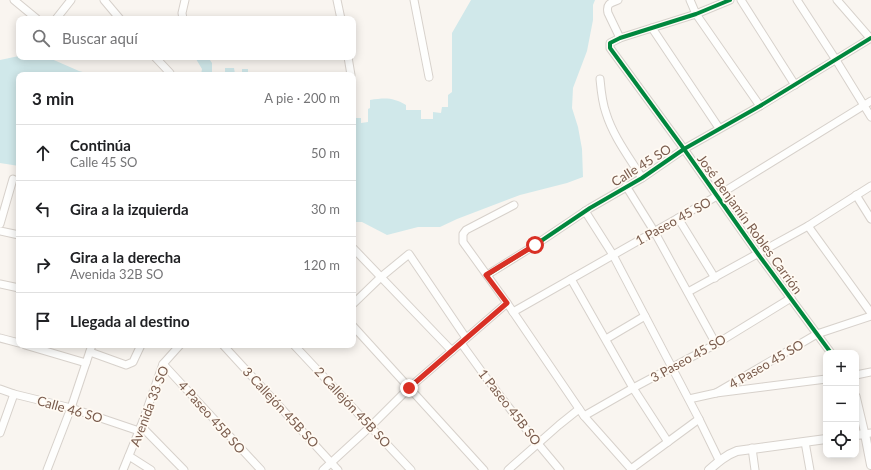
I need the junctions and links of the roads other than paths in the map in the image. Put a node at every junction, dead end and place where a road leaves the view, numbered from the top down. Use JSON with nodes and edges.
{"nodes":[{"id":1,"x":14,"y":0,"type":"edge"},
{"id":2,"x":71,"y":0,"type":"edge"},
{"id":3,"x":104,"y":0,"type":"edge"},
{"id":4,"x":184,"y":0,"type":"edge"},
{"id":5,"x":337,"y":0,"type":"edge"},
{"id":6,"x":414,"y":0,"type":"edge"},
{"id":7,"x":618,"y":0,"type":"edge"},
{"id":8,"x":690,"y":0,"type":"edge"},
{"id":9,"x":730,"y":0,"type":"edge"},
{"id":10,"x":741,"y":0,"type":"edge"},
{"id":11,"x":797,"y":0,"type":"edge"},
{"id":12,"x":838,"y":0,"type":"edge"},
{"id":13,"x":696,"y":14,"type":"junction"},
{"id":14,"x":33,"y":16,"type":"edge"},
{"id":15,"x":58,"y":16,"type":"edge"},
{"id":16,"x":117,"y":16,"type":"edge"},
{"id":17,"x":182,"y":16,"type":"edge"},
{"id":18,"x":340,"y":16,"type":"edge"},
{"id":19,"x":652,"y":28,"type":"junction"},
{"id":20,"x":620,"y":38,"type":"junction"},
{"id":21,"x":871,"y":38,"type":"edge"},
{"id":22,"x":158,"y":60,"type":"edge"},
{"id":23,"x":348,"y":60,"type":"edge"},
{"id":24,"x":836,"y":60,"type":"junction"},
{"id":25,"x":169,"y":72,"type":"edge"},
{"id":26,"x":350,"y":72,"type":"edge"},
{"id":27,"x":429,"y":77,"type":"dead end"},
{"id":28,"x":600,"y":79,"type":"dead end"},
{"id":29,"x":795,"y":85,"type":"junction"},
{"id":30,"x":871,"y":101,"type":"edge"},
{"id":31,"x":760,"y":106,"type":"junction"},
{"id":32,"x":863,"y":106,"type":"junction"},
{"id":33,"x":871,"y":118,"type":"edge"},
{"id":34,"x":719,"y":128,"type":"junction"},
{"id":35,"x":684,"y":149,"type":"junction"},
{"id":36,"x":642,"y":178,"type":"junction"},
{"id":37,"x":13,"y":179,"type":"dead end"},
{"id":38,"x":626,"y":186,"type":"junction"},
{"id":39,"x":871,"y":186,"type":"edge"},
{"id":40,"x":856,"y":195,"type":"junction"},
{"id":41,"x":717,"y":196,"type":"junction"},
{"id":42,"x":514,"y":205,"type":"dead end"},
{"id":43,"x":585,"y":211,"type":"junction"},
{"id":44,"x":678,"y":218,"type":"junction"},
{"id":45,"x":871,"y":219,"type":"edge"},
{"id":46,"x":0,"y":224,"type":"edge"},
{"id":47,"x":808,"y":226,"type":"junction"},
{"id":48,"x":0,"y":230,"type":"edge"},
{"id":49,"x":654,"y":231,"type":"junction"},
{"id":50,"x":16,"y":234,"type":"edge"},
{"id":51,"x":356,"y":251,"type":"edge"},
{"id":52,"x":758,"y":254,"type":"junction"},
{"id":53,"x":613,"y":255,"type":"junction"},
{"id":54,"x":486,"y":275,"type":"junction"},
{"id":55,"x":382,"y":277,"type":"junction"},
{"id":56,"x":570,"y":278,"type":"junction"},
{"id":57,"x":715,"y":278,"type":"junction"},
{"id":58,"x":0,"y":284,"type":"edge"},
{"id":59,"x":16,"y":287,"type":"edge"},
{"id":60,"x":688,"y":292,"type":"junction"},
{"id":61,"x":791,"y":298,"type":"junction"},
{"id":62,"x":356,"y":301,"type":"edge"},
{"id":63,"x":507,"y":303,"type":"junction"},
{"id":64,"x":513,"y":312,"type":"junction"},
{"id":65,"x":871,"y":315,"type":"edge"},
{"id":66,"x":645,"y":316,"type":"junction"},
{"id":67,"x":356,"y":329,"type":"edge"},
{"id":68,"x":817,"y":334,"type":"junction"},
{"id":69,"x":0,"y":338,"type":"edge"},
{"id":70,"x":606,"y":339,"type":"junction"},
{"id":71,"x":464,"y":341,"type":"junction"},
{"id":72,"x":16,"y":342,"type":"edge"},
{"id":73,"x":716,"y":344,"type":"junction"},
{"id":74,"x":35,"y":348,"type":"edge"},
{"id":75,"x":140,"y":348,"type":"edge"},
{"id":76,"x":177,"y":348,"type":"edge"},
{"id":77,"x":226,"y":348,"type":"edge"},
{"id":78,"x":297,"y":348,"type":"edge"},
{"id":79,"x":91,"y":349,"type":"edge"},
{"id":80,"x":829,"y":350,"type":"edge"},
{"id":81,"x":452,"y":351,"type":"junction"},
{"id":82,"x":86,"y":363,"type":"junction"},
{"id":83,"x":164,"y":364,"type":"junction"},
{"id":84,"x":673,"y":368,"type":"junction"},
{"id":85,"x":871,"y":372,"type":"edge"},
{"id":86,"x":859,"y":374,"type":"edge"},
{"id":87,"x":823,"y":379,"type":"edge"},
{"id":88,"x":409,"y":388,"type":"junction"},
{"id":89,"x":633,"y":388,"type":"junction"},
{"id":90,"x":0,"y":389,"type":"edge"},
{"id":91,"x":716,"y":393,"type":"junction"},
{"id":92,"x":14,"y":394,"type":"junction"},
{"id":93,"x":689,"y":399,"type":"junction"},
{"id":94,"x":859,"y":406,"type":"edge"},
{"id":95,"x":71,"y":408,"type":"junction"},
{"id":96,"x":579,"y":409,"type":"junction"},
{"id":97,"x":584,"y":416,"type":"junction"},
{"id":98,"x":699,"y":418,"type":"junction"},
{"id":99,"x":371,"y":426,"type":"junction"},
{"id":100,"x":140,"y":428,"type":"junction"},
{"id":101,"x":0,"y":433,"type":"edge"},
{"id":102,"x":868,"y":434,"type":"edge"},
{"id":103,"x":823,"y":439,"type":"edge"},
{"id":104,"x":668,"y":442,"type":"junction"},
{"id":105,"x":805,"y":442,"type":"junction"},
{"id":106,"x":538,"y":444,"type":"junction"},
{"id":107,"x":752,"y":448,"type":"junction"},
{"id":108,"x":129,"y":456,"type":"junction"},
{"id":109,"x":719,"y":460,"type":"junction"},
{"id":110,"x":332,"y":462,"type":"junction"},
{"id":111,"x":871,"y":465,"type":"edge"},
{"id":112,"x":47,"y":470,"type":"edge"},
{"id":113,"x":123,"y":470,"type":"edge"},
{"id":114,"x":151,"y":470,"type":"edge"},
{"id":115,"x":184,"y":470,"type":"edge"},
{"id":116,"x":261,"y":470,"type":"edge"},
{"id":117,"x":324,"y":470,"type":"edge"},
{"id":118,"x":338,"y":470,"type":"edge"},
{"id":119,"x":412,"y":470,"type":"edge"},
{"id":120,"x":484,"y":470,"type":"edge"},
{"id":121,"x":508,"y":470,"type":"edge"},
{"id":122,"x":560,"y":470,"type":"edge"},
{"id":123,"x":632,"y":470,"type":"edge"},
{"id":124,"x":709,"y":470,"type":"edge"},
{"id":125,"x":755,"y":470,"type":"edge"},
{"id":126,"x":810,"y":470,"type":"edge"}],
"edges":[{"from":1,"to":14,"type":"street"},
{"from":2,"to":15,"type":"street"},
{"from":3,"to":16,"type":"street"},
{"from":4,"to":17,"type":"street"},
{"from":5,"to":18,"type":"street"},
{"from":6,"to":27,"type":"street"},
{"from":7,"to":20,"type":"street"},
{"from":8,"to":13,"type":"street"},
{"from":9,"to":13,"type":"street"},
{"from":10,"to":29,"type":"street"},
{"from":11,"to":24,"type":"street"},
{"from":12,"to":21,"type":"street"},
{"from":13,"to":19,"type":"street"},
{"from":13,"to":31,"type":"street"},
{"from":19,"to":20,"type":"street"},
{"from":19,"to":34,"type":"street"},
{"from":20,"to":35,"type":"street","name":"José Benjamín Robles Carrión"},
{"from":21,"to":24,"type":"street","name":"Calle 45 SO"},
{"from":22,"to":25,"type":"street"},
{"from":23,"to":26,"type":"street"},
{"from":24,"to":29,"type":"street","name":"Calle 45 SO"},
{"from":24,"to":32,"type":"street"},
{"from":28,"to":36,"type":"street"},
{"from":29,"to":31,"type":"street","name":"Calle 45 SO"},
{"from":30,"to":32,"type":"street","name":"1 Paseo 45 SO"},
{"from":31,"to":34,"type":"street","name":"Calle 45 SO"},
{"from":32,"to":33,"type":"street"},
{"from":32,"to":41,"type":"street","name":"1 Paseo 45 SO"},
{"from":34,"to":35,"type":"street","name":"Calle 45 SO"},
{"from":35,"to":36,"type":"street","name":"Calle 45 SO"},
{"from":35,"to":41,"type":"street","name":"José Benjamín Robles Carrión"},
{"from":36,"to":38,"type":"street","name":"Calle 45 SO"},
{"from":37,"to":46,"type":"street"},
{"from":38,"to":43,"type":"street","name":"Calle 45 SO"},
{"from":38,"to":49,"type":"street"},
{"from":39,"to":40,"type":"street"},
{"from":40,"to":45,"type":"street"},
{"from":40,"to":47,"type":"street"},
{"from":41,"to":44,"type":"street","name":"1 Paseo 45 SO"},
{"from":41,"to":52,"type":"street","name":"José Benjamín Robles Carrión"},
{"from":42,"to":54,"type":"street"},
{"from":43,"to":53,"type":"street"},
{"from":43,"to":54,"type":"street","name":"Calle 45 SO"},
{"from":44,"to":49,"type":"street","name":"1 Paseo 45 SO"},
{"from":44,"to":57,"type":"street"},
{"from":47,"to":52,"type":"street"},
{"from":47,"to":65,"type":"street"},
{"from":48,"to":50,"type":"street"},
{"from":49,"to":53,"type":"street","name":"1 Paseo 45 SO"},
{"from":49,"to":60,"type":"street"},
{"from":51,"to":55,"type":"street"},
{"from":52,"to":57,"type":"street"},
{"from":52,"to":61,"type":"street","name":"José Benjamín Robles Carrión"},
{"from":53,"to":56,"type":"street","name":"1 Paseo 45 SO"},
{"from":53,"to":66,"type":"street"},
{"from":54,"to":63,"type":"street"},
{"from":55,"to":62,"type":"street"},
{"from":55,"to":71,"type":"street","name":"1 Paseo 45B SO"},
{"from":55,"to":81,"type":"street"},
{"from":56,"to":64,"type":"street","name":"1 Paseo 45 SO"},
{"from":56,"to":70,"type":"street"},
{"from":57,"to":60,"type":"street"},
{"from":58,"to":59,"type":"street"},
{"from":60,"to":73,"type":"street"},
{"from":61,"to":68,"type":"street","name":"José Benjamín Robles Carrión"},
{"from":61,"to":73,"type":"street","name":"3 Paseo 45 SO"},
{"from":63,"to":64,"type":"street"},
{"from":63,"to":71,"type":"street"},
{"from":64,"to":96,"type":"street"},
{"from":65,"to":68,"type":"street","name":"4 Paseo 45 SO"},
{"from":66,"to":70,"type":"street"},
{"from":66,"to":84,"type":"street"},
{"from":67,"to":88,"type":"street"},
{"from":68,"to":80,"type":"street","name":"José Benjamín Robles Carrión"},
{"from":68,"to":91,"type":"street","name":"4 Paseo 45 SO"},
{"from":69,"to":72,"type":"street"},
{"from":70,"to":89,"type":"street"},
{"from":71,"to":81,"type":"street"},
{"from":71,"to":106,"type":"street","name":"1 Paseo 45B SO"},
{"from":73,"to":84,"type":"street","name":"3 Paseo 45 SO"},
{"from":74,"to":82,"type":"street"},
{"from":75,"to":79,"type":"street"},
{"from":76,"to":83,"type":"street","name":"Avenida 33 SO"},
{"from":77,"to":110,"type":"street","name":"3 Callejón 45B SO"},
{"from":78,"to":99,"type":"street","name":"2 Callejón 45B SO"},
{"from":79,"to":82,"type":"street"},
{"from":81,"to":88,"type":"street"},
{"from":82,"to":95,"type":"street"},
{"from":83,"to":100,"type":"street","name":"Avenida 33 SO"},
{"from":83,"to":116,"type":"street","name":"4 Paseo 45B SO"},
{"from":84,"to":89,"type":"street","name":"3 Paseo 45 SO"},
{"from":84,"to":93,"type":"street"},
{"from":85,"to":86,"type":"street"},
{"from":87,"to":91,"type":"street"},
{"from":88,"to":99,"type":"street"},
{"from":88,"to":120,"type":"street"},
{"from":89,"to":97,"type":"street","name":"3 Paseo 45 SO"},
{"from":89,"to":104,"type":"street"},
{"from":90,"to":92,"type":"street","name":"Calle 46 SO"},
{"from":91,"to":93,"type":"street"},
{"from":92,"to":95,"type":"street","name":"Calle 46 SO"},
{"from":92,"to":101,"type":"street"},
{"from":93,"to":98,"type":"street"},
{"from":94,"to":102,"type":"street"},
{"from":95,"to":100,"type":"street","name":"Calle 46 SO"},
{"from":95,"to":112,"type":"street"},
{"from":96,"to":97,"type":"street"},
{"from":96,"to":106,"type":"street"},
{"from":97,"to":123,"type":"street"},
{"from":98,"to":104,"type":"street"},
{"from":98,"to":109,"type":"street"},
{"from":99,"to":110,"type":"street"},
{"from":99,"to":119,"type":"street","name":"2 Callejón 45B SO"},
{"from":100,"to":108,"type":"street","name":"Avenida 33 SO"},
{"from":100,"to":115,"type":"street"},
{"from":102,"to":111,"type":"street"},
{"from":103,"to":105,"type":"street"},
{"from":104,"to":123,"type":"street"},
{"from":105,"to":107,"type":"street"},
{"from":105,"to":126,"type":"street"},
{"from":106,"to":121,"type":"street"},
{"from":106,"to":122,"type":"street","name":"1 Paseo 45B SO"},
{"from":107,"to":109,"type":"street"},
{"from":107,"to":125,"type":"street"},
{"from":108,"to":113,"type":"street","name":"Avenida 33 SO"},
{"from":108,"to":114,"type":"street"},
{"from":109,"to":124,"type":"street"},
{"from":110,"to":117,"type":"street"},
{"from":110,"to":118,"type":"street","name":"3 Callejón 45B SO"}]}
